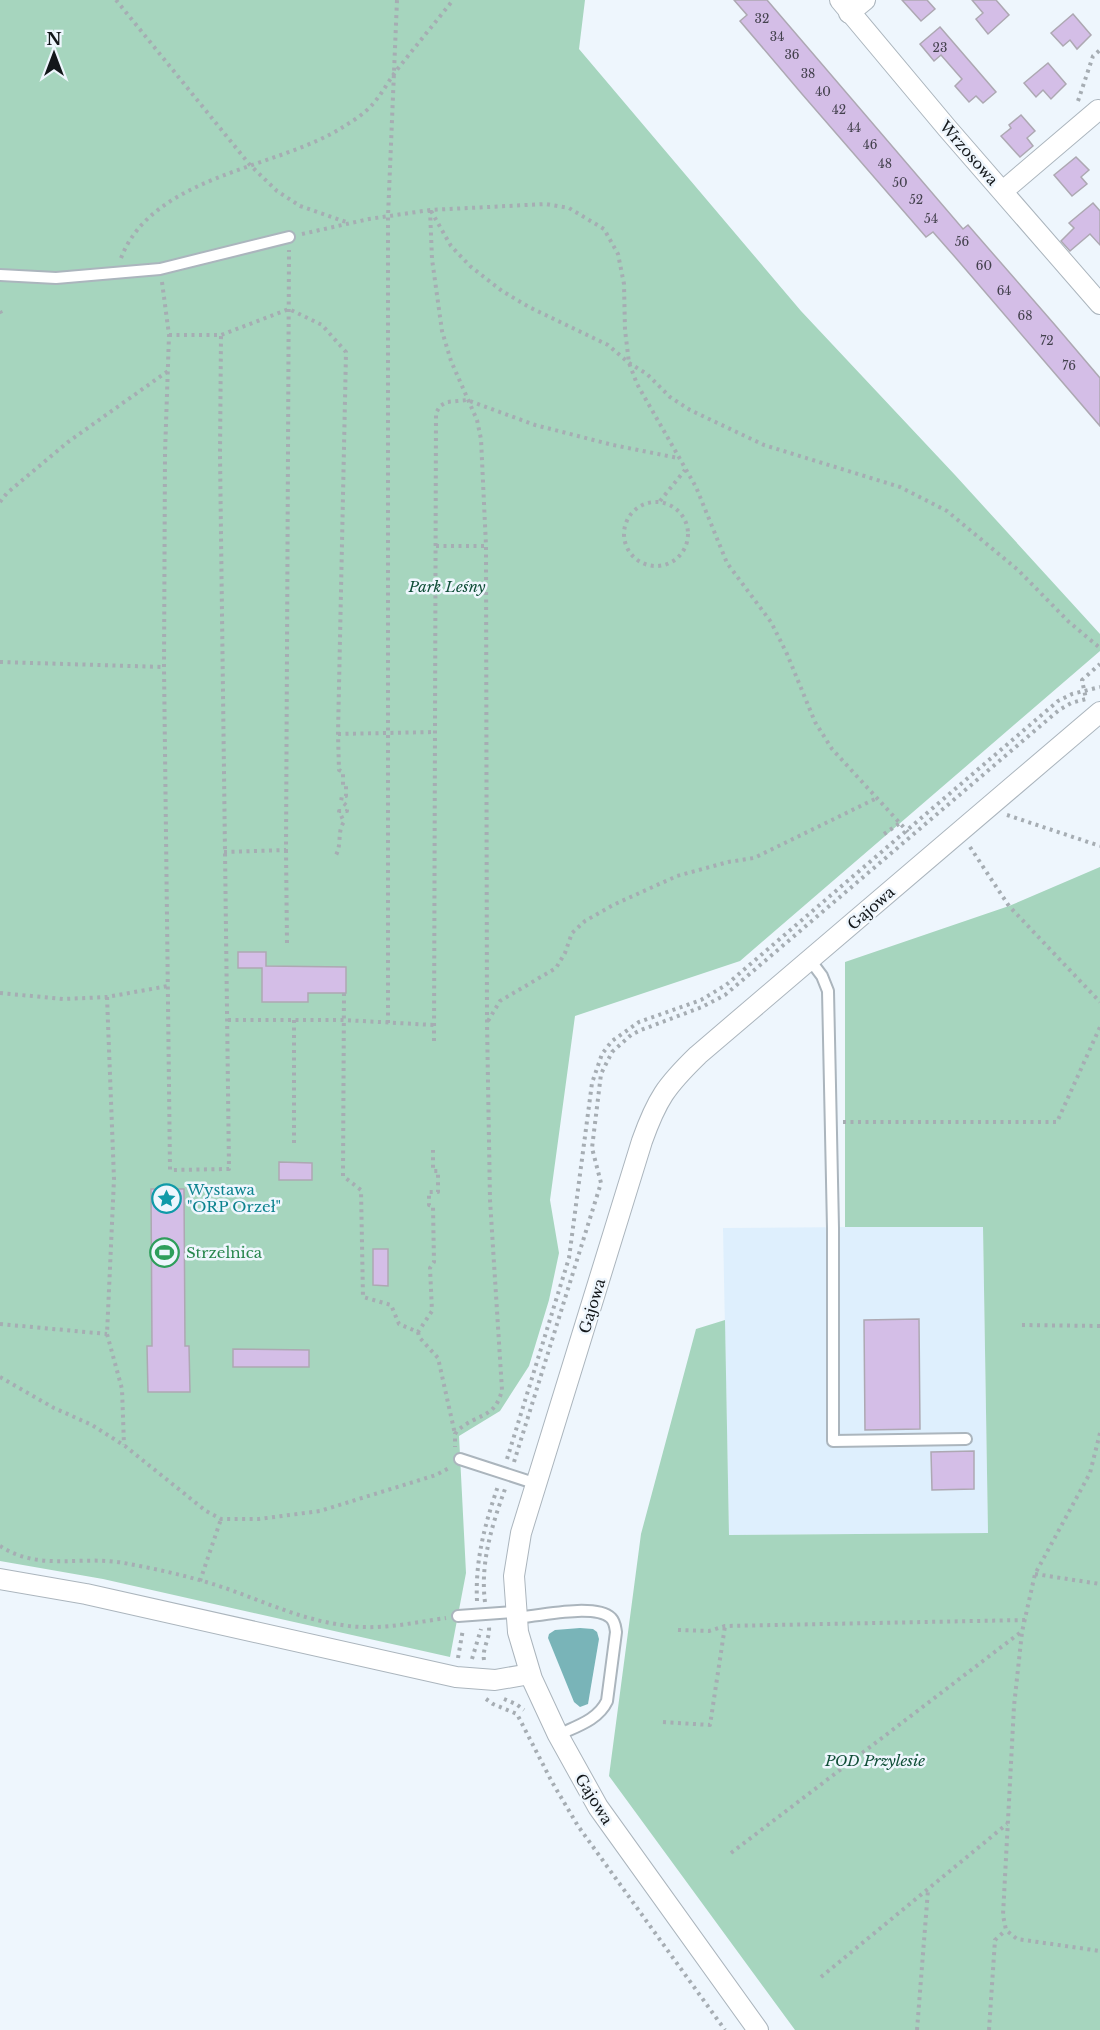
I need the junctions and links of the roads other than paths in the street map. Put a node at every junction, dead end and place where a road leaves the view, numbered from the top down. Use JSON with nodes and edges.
{"nodes":[{"id":1,"x":865,"y":0,"type":"edge"},
{"id":2,"x":844,"y":6,"type":"edge"},
{"id":3,"x":1098,"y":110,"type":"dead end"},
{"id":4,"x":1002,"y":191,"type":"junction"},
{"id":5,"x":289,"y":237,"type":"road end"},
{"id":6,"x":0,"y":275,"type":"edge"},
{"id":7,"x":1100,"y":304,"type":"edge"},
{"id":8,"x":1100,"y":712,"type":"edge"},
{"id":9,"x":810,"y":960,"type":"junction"},
{"id":10,"x":966,"y":1439,"type":"dead end"},
{"id":11,"x":457,"y":1459,"type":"road end"},
{"id":12,"x":537,"y":1484,"type":"junction"},
{"id":13,"x":0,"y":1580,"type":"edge"},
{"id":14,"x":515,"y":1615,"type":"junction"},
{"id":15,"x":462,"y":1616,"type":"road end"},
{"id":16,"x":530,"y":1674,"type":"junction"},
{"id":17,"x":558,"y":1735,"type":"junction"},
{"id":18,"x":758,"y":2030,"type":"edge"}],
"edges":[{"from":1,"to":2,"type":"street"},
{"from":2,"to":4,"type":"street","name":"Wrzosowa"},
{"from":3,"to":4,"type":"street"},
{"from":4,"to":7,"type":"street","name":"Wrzosowa"},
{"from":5,"to":6,"type":"lane"},
{"from":8,"to":9,"type":"street","name":"Gajowa"},
{"from":9,"to":10,"type":"lane"},
{"from":9,"to":12,"type":"street","name":"Gajowa"},
{"from":11,"to":12,"type":"lane"},
{"from":12,"to":14,"type":"street","name":"Gajowa"},
{"from":13,"to":16,"type":"street"},
{"from":14,"to":15,"type":"lane"},
{"from":14,"to":16,"type":"street","name":"Gajowa"},
{"from":14,"to":17,"type":"lane"},
{"from":16,"to":17,"type":"street","name":"Gajowa"},
{"from":17,"to":18,"type":"street","name":"Gajowa"}]}
